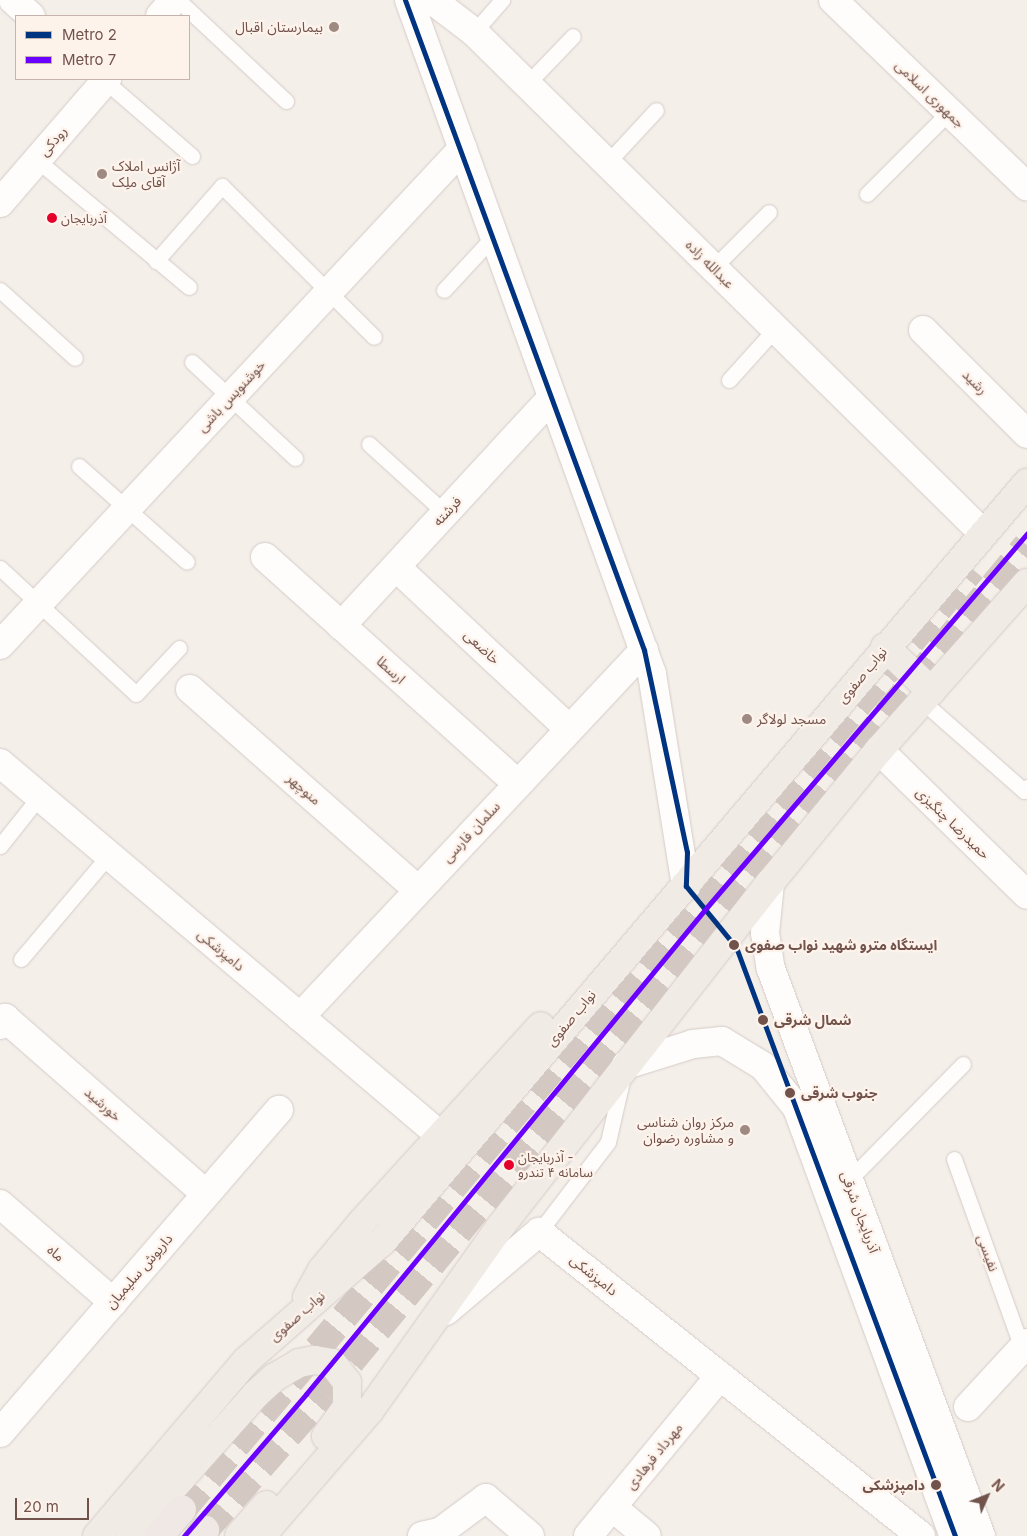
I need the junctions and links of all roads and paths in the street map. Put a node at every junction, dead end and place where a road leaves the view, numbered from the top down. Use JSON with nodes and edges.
{"nodes":[{"id":1,"x":13,"y":0,"type":"edge"},
{"id":2,"x":174,"y":0,"type":"edge"},
{"id":3,"x":178,"y":0,"type":"edge"},
{"id":4,"x":409,"y":0,"type":"edge"},
{"id":5,"x":432,"y":0,"type":"edge"},
{"id":6,"x":502,"y":0,"type":"edge"},
{"id":7,"x":834,"y":0,"type":"edge"},
{"id":8,"x":30,"y":15,"type":"edge"},
{"id":9,"x":161,"y":15,"type":"edge"},
{"id":10,"x":474,"y":32,"type":"junction"},
{"id":11,"x":573,"y":36,"type":"dead end"},
{"id":12,"x":104,"y":80,"type":"edge"},
{"id":13,"x":527,"y":84,"type":"junction"},
{"id":14,"x":286,"y":101,"type":"dead end"},
{"id":15,"x":656,"y":110,"type":"dead end"},
{"id":16,"x":949,"y":112,"type":"junction"},
{"id":17,"x":462,"y":148,"type":"junction"},
{"id":18,"x":192,"y":156,"type":"dead end"},
{"id":19,"x":37,"y":160,"type":"junction"},
{"id":20,"x":607,"y":163,"type":"junction"},
{"id":21,"x":1027,"y":187,"type":"edge"},
{"id":22,"x":867,"y":194,"type":"dead end"},
{"id":23,"x":1,"y":200,"type":"edge"},
{"id":24,"x":769,"y":212,"type":"dead end"},
{"id":25,"x":494,"y":236,"type":"junction"},
{"id":26,"x":156,"y":261,"type":"junction"},
{"id":27,"x":713,"y":268,"type":"junction"},
{"id":28,"x":189,"y":287,"type":"dead end"},
{"id":29,"x":0,"y":290,"type":"edge"},
{"id":30,"x":444,"y":290,"type":"dead end"},
{"id":31,"x":329,"y":291,"type":"junction"},
{"id":32,"x":775,"y":329,"type":"junction"},
{"id":33,"x":922,"y":330,"type":"dead end"},
{"id":34,"x":374,"y":337,"type":"dead end"},
{"id":35,"x":75,"y":358,"type":"dead end"},
{"id":36,"x":192,"y":362,"type":"dead end"},
{"id":37,"x":729,"y":380,"type":"dead end"},
{"id":38,"x":230,"y":397,"type":"junction"},
{"id":39,"x":552,"y":397,"type":"junction"},
{"id":40,"x":1027,"y":434,"type":"edge"},
{"id":41,"x":369,"y":444,"type":"dead end"},
{"id":42,"x":295,"y":458,"type":"dead end"},
{"id":43,"x":79,"y":466,"type":"dead end"},
{"id":44,"x":1027,"y":483,"type":"edge"},
{"id":45,"x":127,"y":508,"type":"junction"},
{"id":46,"x":445,"y":513,"type":"junction"},
{"id":47,"x":983,"y":533,"type":"junction"},
{"id":48,"x":265,"y":557,"type":"dead end"},
{"id":49,"x":187,"y":562,"type":"dead end"},
{"id":50,"x":396,"y":567,"type":"junction"},
{"id":51,"x":0,"y":568,"type":"edge"},
{"id":52,"x":1027,"y":583,"type":"edge"},
{"id":53,"x":38,"y":604,"type":"junction"},
{"id":54,"x":341,"y":626,"type":"junction"},
{"id":55,"x":0,"y":645,"type":"edge"},
{"id":56,"x":885,"y":646,"type":"junction"},
{"id":57,"x":179,"y":648,"type":"dead end"},
{"id":58,"x":644,"y":650,"type":"junction"},
{"id":59,"x":190,"y":688,"type":"dead end"},
{"id":60,"x":927,"y":696,"type":"junction"},
{"id":61,"x":568,"y":728,"type":"junction"},
{"id":62,"x":879,"y":750,"type":"junction"},
{"id":63,"x":0,"y":763,"type":"edge"},
{"id":64,"x":517,"y":783,"type":"junction"},
{"id":65,"x":1027,"y":787,"type":"edge"},
{"id":66,"x":39,"y":797,"type":"junction"},
{"id":67,"x":0,"y":846,"type":"edge"},
{"id":68,"x":109,"y":855,"type":"junction"},
{"id":69,"x":770,"y":883,"type":"junction"},
{"id":70,"x":686,"y":886,"type":"junction"},
{"id":71,"x":418,"y":890,"type":"junction"},
{"id":72,"x":1027,"y":895,"type":"edge"},
{"id":73,"x":634,"y":944,"type":"junction"},
{"id":74,"x":21,"y":959,"type":"dead end"},
{"id":75,"x":300,"y":1017,"type":"junction"},
{"id":76,"x":0,"y":1024,"type":"edge"},
{"id":77,"x":963,"y":1064,"type":"dead end"},
{"id":78,"x":626,"y":1065,"type":"junction"},
{"id":79,"x":279,"y":1110,"type":"dead end"},
{"id":80,"x":441,"y":1136,"type":"junction"},
{"id":81,"x":954,"y":1159,"type":"dead end"},
{"id":82,"x":848,"y":1181,"type":"junction"},
{"id":83,"x":206,"y":1194,"type":"junction"},
{"id":84,"x":0,"y":1204,"type":"edge"},
{"id":85,"x":539,"y":1232,"type":"junction"},
{"id":86,"x":113,"y":1302,"type":"junction"},
{"id":87,"x":295,"y":1319,"type":"junction"},
{"id":88,"x":434,"y":1322,"type":"junction"},
{"id":89,"x":1025,"y":1348,"type":"edge"},
{"id":90,"x":720,"y":1376,"type":"junction"},
{"id":91,"x":968,"y":1407,"type":"dead end"},
{"id":92,"x":5,"y":1417,"type":"edge"},
{"id":93,"x":612,"y":1507,"type":"junction"},
{"id":94,"x":182,"y":1510,"type":"tunnel mouth"},
{"id":95,"x":97,"y":1536,"type":"edge"},
{"id":96,"x":130,"y":1536,"type":"edge"},
{"id":97,"x":159,"y":1536,"type":"edge"},
{"id":98,"x":239,"y":1536,"type":"edge"},
{"id":99,"x":261,"y":1536,"type":"edge"},
{"id":100,"x":422,"y":1536,"type":"edge"},
{"id":101,"x":530,"y":1536,"type":"edge"},
{"id":102,"x":588,"y":1536,"type":"edge"},
{"id":103,"x":647,"y":1536,"type":"edge"},
{"id":104,"x":922,"y":1536,"type":"edge"},
{"id":105,"x":954,"y":1536,"type":"edge"},
{"id":106,"x":981,"y":1536,"type":"edge"}],
"edges":[{"from":1,"to":8,"type":"street"},
{"from":2,"to":9,"type":"street"},
{"from":3,"to":14,"type":"lane"},
{"from":4,"to":17,"type":"street"},
{"from":5,"to":10,"type":"street","name":"عبدالله زاده"},
{"from":6,"to":10,"type":"lane"},
{"from":7,"to":16,"type":"street","name":"جمهوری اسلامی"},
{"from":10,"to":13,"type":"street","name":"عبدالله زاده"},
{"from":11,"to":13,"type":"lane"},
{"from":12,"to":18,"type":"lane"},
{"from":12,"to":19,"type":"street","name":"رودکی"},
{"from":13,"to":20,"type":"street","name":"عبدالله زاده"},
{"from":15,"to":20,"type":"lane"},
{"from":16,"to":21,"type":"street","name":"جمهوری اسلامی"},
{"from":16,"to":22,"type":"lane"},
{"from":17,"to":25,"type":"street"},
{"from":17,"to":31,"type":"street","name":"خوشنویس باشی"},
{"from":19,"to":23,"type":"street","name":"رودکی"},
{"from":19,"to":26,"type":"lane"},
{"from":20,"to":27,"type":"street","name":"عبدالله زاده"},
{"from":24,"to":27,"type":"lane"},
{"from":25,"to":30,"type":"lane"},
{"from":25,"to":39,"type":"street"},
{"from":26,"to":28,"type":"lane"},
{"from":26,"to":31,"type":"lane"},
{"from":27,"to":32,"type":"street","name":"عبدالله زاده"},
{"from":29,"to":35,"type":"lane"},
{"from":31,"to":34,"type":"lane"},
{"from":31,"to":38,"type":"street","name":"خوشنویس باشی"},
{"from":32,"to":37,"type":"lane"},
{"from":32,"to":47,"type":"street","name":"عبدالله زاده"},
{"from":33,"to":40,"type":"street","name":"رشید"},
{"from":36,"to":38,"type":"lane"},
{"from":38,"to":42,"type":"lane"},
{"from":38,"to":45,"type":"street","name":"خوشنویس باشی"},
{"from":39,"to":46,"type":"street","name":"فرشته"},
{"from":39,"to":58,"type":"street"},
{"from":41,"to":46,"type":"lane"},
{"from":43,"to":45,"type":"lane"},
{"from":44,"to":47,"type":"main road","name":"نواب صفوی"},
{"from":45,"to":49,"type":"lane"},
{"from":45,"to":53,"type":"street","name":"خوشنویس باشی"},
{"from":46,"to":50,"type":"street","name":"فرشته"},
{"from":47,"to":56,"type":"main road","name":"نواب صفوی"},
{"from":48,"to":54,"type":"street","name":"ارسطا"},
{"from":50,"to":54,"type":"street","name":"فرشته"},
{"from":50,"to":61,"type":"street","name":"خاضعی"},
{"from":51,"to":53,"type":"lane"},
{"from":52,"to":60,"type":"main road"},
{"from":53,"to":55,"type":"street","name":"خوشنویس باشی"},
{"from":53,"to":57,"type":"lane"},
{"from":54,"to":64,"type":"street","name":"ارسطا"},
{"from":56,"to":60,"type":"main road"},
{"from":56,"to":70,"type":"main road","name":"نواب صفوی"},
{"from":58,"to":61,"type":"street","name":"سلمان فارسی"},
{"from":58,"to":70,"type":"street"},
{"from":59,"to":71,"type":"street","name":"منوچهر"},
{"from":60,"to":62,"type":"main road"},
{"from":60,"to":65,"type":"lane"},
{"from":61,"to":64,"type":"street","name":"سلمان فارسی"},
{"from":62,"to":69,"type":"main road"},
{"from":62,"to":72,"type":"street","name":"حمیدرضا چنگیزی"},
{"from":63,"to":66,"type":"street","name":"دامپزشکی"},
{"from":64,"to":71,"type":"street","name":"سلمان فارسی"},
{"from":66,"to":67,"type":"lane"},
{"from":66,"to":68,"type":"street","name":"دامپزشکی"},
{"from":68,"to":74,"type":"lane"},
{"from":68,"to":75,"type":"street","name":"دامپزشکی"},
{"from":69,"to":78,"type":"main road"},
{"from":69,"to":82,"type":"street","name":"آذربایجان شرقی"},
{"from":70,"to":73,"type":"main road","name":"نواب صفوی"},
{"from":71,"to":75,"type":"street","name":"سلمان فارسی"},
{"from":73,"to":80,"type":"main road"},
{"from":73,"to":87,"type":"main road","name":"نواب صفوی"},
{"from":75,"to":80,"type":"street","name":"دامپزشکی"},
{"from":76,"to":83,"type":"street","name":"خورشید"},
{"from":77,"to":82,"type":"lane"},
{"from":78,"to":85,"type":"lane"},
{"from":78,"to":88,"type":"main road"},
{"from":78,"to":105,"type":"street","name":"آذربایجان شرقی"},
{"from":79,"to":83,"type":"street","name":"داریوش سلیمیان"},
{"from":80,"to":87,"type":"main road"},
{"from":81,"to":89,"type":"lane","name":"نفیسی"},
{"from":82,"to":106,"type":"street","name":"آذربایجان شرقی"},
{"from":83,"to":86,"type":"street","name":"داریوش سلیمیان"},
{"from":84,"to":86,"type":"street","name":"ماه"},
{"from":85,"to":88,"type":"street"},
{"from":85,"to":90,"type":"street","name":"دامپزشکی"},
{"from":86,"to":92,"type":"street","name":"داریوش سلیمیان"},
{"from":87,"to":95,"type":"main road","name":"نواب صفوی"},
{"from":88,"to":99,"type":"main road"},
{"from":89,"to":91,"type":"street"},
{"from":90,"to":93,"type":"street","name":"مهرداد فرهادی"},
{"from":90,"to":104,"type":"street","name":"دامپزشکی"},
{"from":93,"to":102,"type":"street","name":"مهرداد فرهادی"},
{"from":93,"to":103,"type":"street"},
{"from":94,"to":97,"type":"highway"},
{"from":96,"to":98,"type":"main road"},
{"from":100,"to":101,"type":"street"}]}
